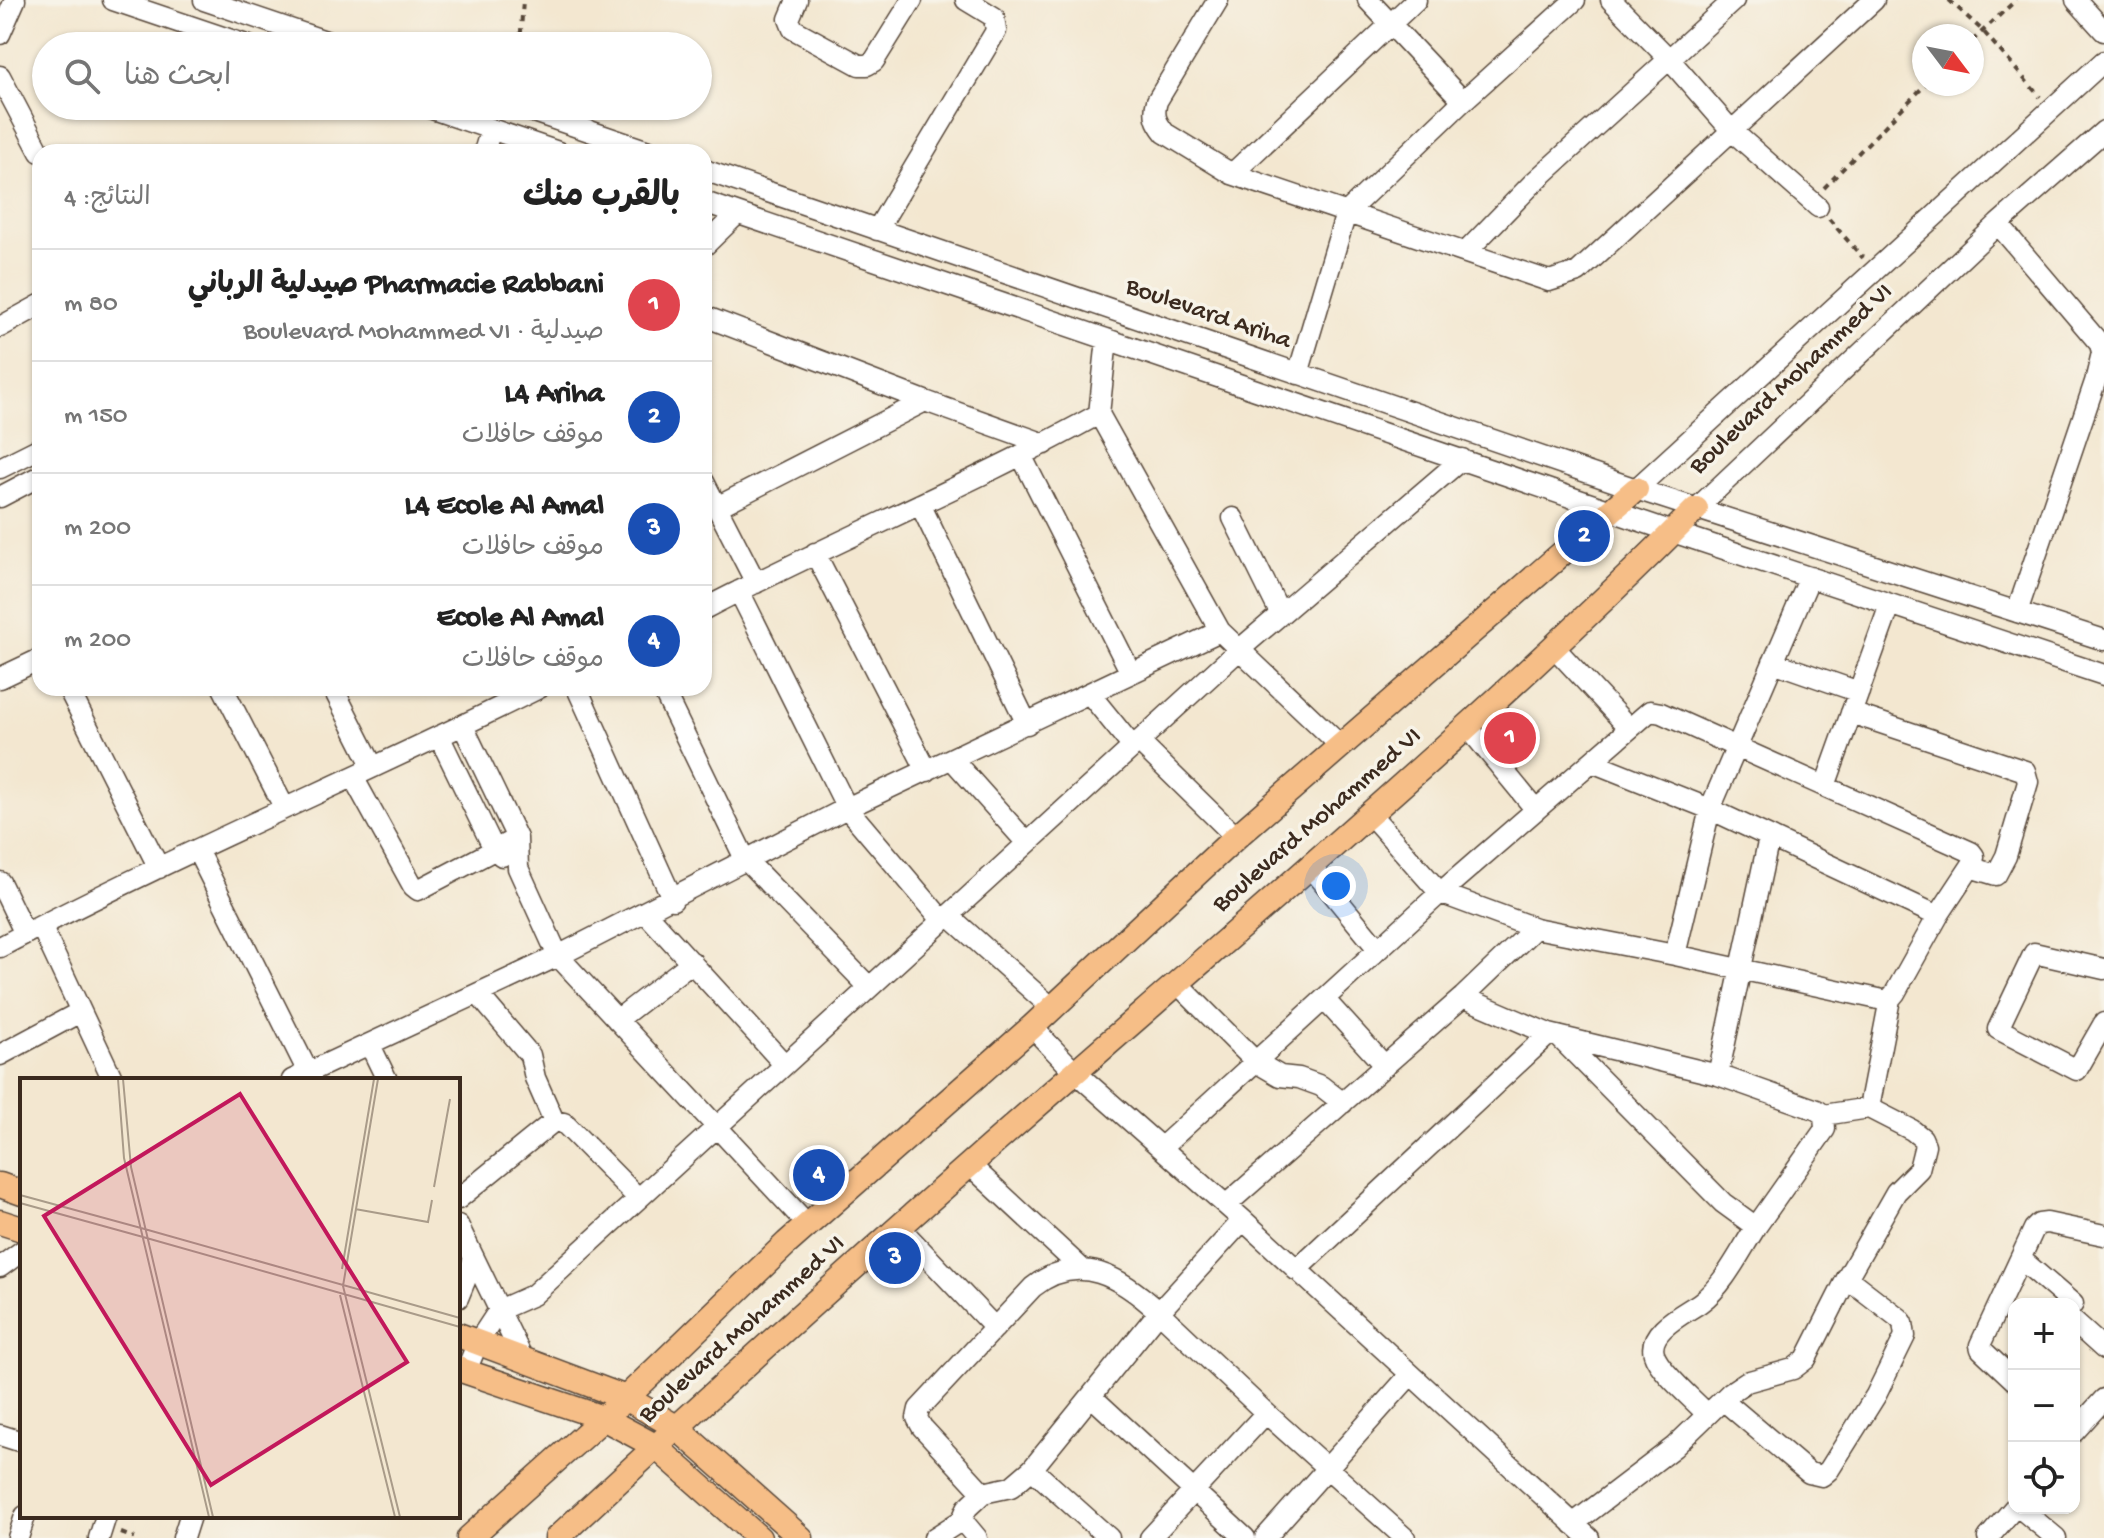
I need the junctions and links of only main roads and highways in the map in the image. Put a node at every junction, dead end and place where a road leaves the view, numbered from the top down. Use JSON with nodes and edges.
{"nodes":[{"id":1,"x":1636,"y":489,"type":"road end"},
{"id":2,"x":1696,"y":509,"type":"road end"},
{"id":3,"x":0,"y":1185,"type":"edge"},
{"id":4,"x":20,"y":1192,"type":"edge"},
{"id":5,"x":0,"y":1222,"type":"edge"},
{"id":6,"x":20,"y":1228,"type":"edge"},
{"id":7,"x":468,"y":1338,"type":"edge"},
{"id":8,"x":462,"y":1370,"type":"edge"},
{"id":9,"x":626,"y":1398,"type":"junction"},
{"id":10,"x":603,"y":1418,"type":"junction"},
{"id":11,"x":676,"y":1427,"type":"junction"},
{"id":12,"x":655,"y":1446,"type":"junction"},
{"id":13,"x":469,"y":1538,"type":"edge"},
{"id":14,"x":557,"y":1538,"type":"edge"},
{"id":15,"x":759,"y":1538,"type":"edge"},
{"id":16,"x":801,"y":1538,"type":"edge"}],
"edges":[{"from":1,"to":9,"type":"main road","name":"Boulevard Mohammed VI"},
{"from":2,"to":11,"type":"main road","name":"Boulevard Mohammed VI"},
{"from":3,"to":4,"type":"main road"},
{"from":5,"to":6,"type":"main road"},
{"from":7,"to":9,"type":"main road"},
{"from":8,"to":10,"type":"main road"},
{"from":9,"to":10,"type":"main road","name":"Boulevard Mohammed VI"},
{"from":9,"to":11,"type":"main road"},
{"from":10,"to":12,"type":"main road"},
{"from":10,"to":13,"type":"main road","name":"Boulevard Mohammed VI"},
{"from":11,"to":12,"type":"main road","name":"Boulevard Mohammed VI"},
{"from":11,"to":16,"type":"main road"},
{"from":12,"to":14,"type":"main road","name":"Boulevard Mohammed VI"},
{"from":12,"to":15,"type":"main road"}]}
